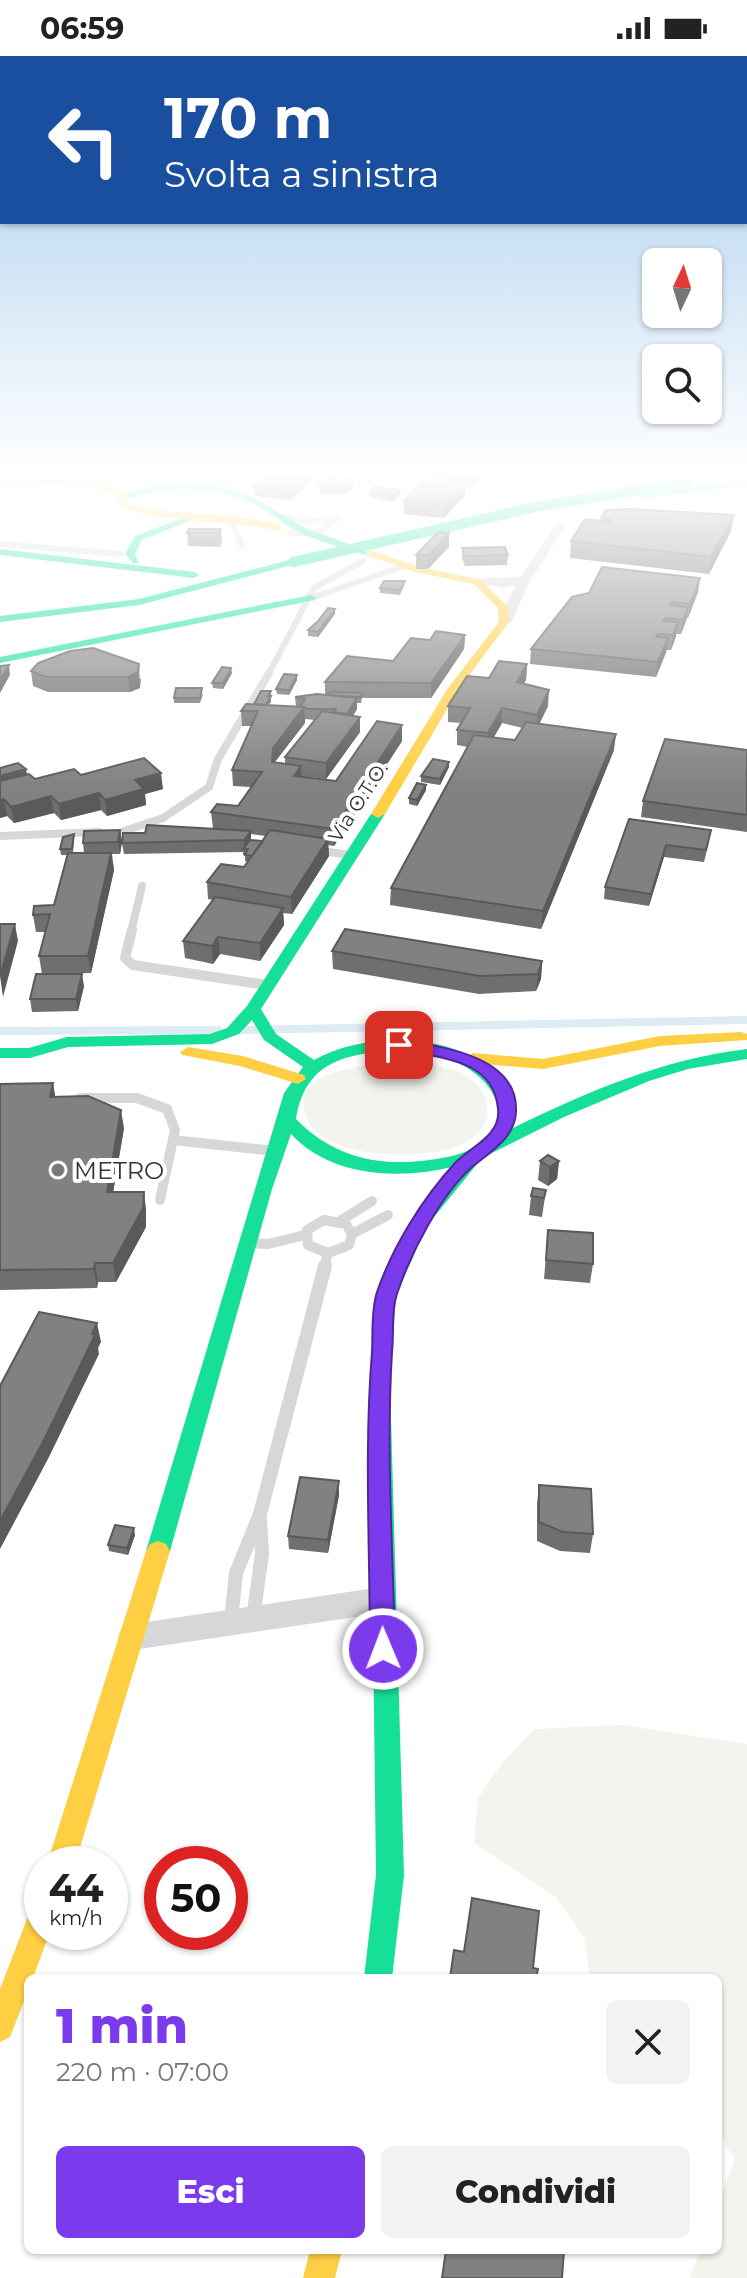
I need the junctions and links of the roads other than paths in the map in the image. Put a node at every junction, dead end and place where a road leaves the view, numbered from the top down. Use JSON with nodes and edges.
{"nodes":[{"id":1,"x":56,"y":580,"type":"edge"},
{"id":2,"x":233,"y":580,"type":"edge"},
{"id":3,"x":245,"y":580,"type":"edge"},
{"id":4,"x":333,"y":580,"type":"edge"},
{"id":5,"x":365,"y":580,"type":"edge"},
{"id":6,"x":458,"y":580,"type":"edge"},
{"id":7,"x":526,"y":580,"type":"edge"},
{"id":8,"x":523,"y":584,"type":"junction"},
{"id":9,"x":490,"y":586,"type":"junction"},
{"id":10,"x":210,"y":595,"type":"junction"},
{"id":11,"x":311,"y":598,"type":"junction"},
{"id":12,"x":248,"y":610,"type":"junction"},
{"id":13,"x":0,"y":612,"type":"edge"},
{"id":14,"x":0,"y":619,"type":"edge"},
{"id":15,"x":504,"y":622,"type":"junction"},
{"id":16,"x":0,"y":626,"type":"edge"},
{"id":17,"x":295,"y":628,"type":"junction"},
{"id":18,"x":0,"y":646,"type":"edge"},
{"id":19,"x":0,"y":660,"type":"edge"},
{"id":20,"x":124,"y":831,"type":"junction"},
{"id":21,"x":152,"y":832,"type":"edge"},
{"id":22,"x":0,"y":836,"type":"edge"},
{"id":23,"x":307,"y":849,"type":"edge"},
{"id":24,"x":350,"y":855,"type":"junction"},
{"id":25,"x":142,"y":886,"type":"dead end"},
{"id":26,"x":267,"y":985,"type":"junction"},
{"id":27,"x":253,"y":1009,"type":"junction"},
{"id":28,"x":747,"y":1036,"type":"edge"},
{"id":29,"x":0,"y":1053,"type":"edge"},
{"id":30,"x":30,"y":1053,"type":"junction"},
{"id":31,"x":747,"y":1054,"type":"edge"},
{"id":32,"x":464,"y":1056,"type":"junction"},
{"id":33,"x":243,"y":1061,"type":"junction"},
{"id":34,"x":305,"y":1072,"type":"junction"},
{"id":35,"x":61,"y":1098,"type":"edge"},
{"id":36,"x":287,"y":1115,"type":"junction"},
{"id":37,"x":173,"y":1140,"type":"junction"},
{"id":38,"x":275,"y":1151,"type":"junction"},
{"id":39,"x":480,"y":1151,"type":"junction"},
{"id":40,"x":160,"y":1200,"type":"dead end"},
{"id":41,"x":372,"y":1201,"type":"dead end"},
{"id":42,"x":388,"y":1215,"type":"dead end"},
{"id":43,"x":340,"y":1221,"type":"junction"},
{"id":44,"x":352,"y":1234,"type":"junction"},
{"id":45,"x":305,"y":1235,"type":"junction"},
{"id":46,"x":248,"y":1243,"type":"junction"},
{"id":47,"x":328,"y":1253,"type":"junction"},
{"id":48,"x":260,"y":1514,"type":"junction"},
{"id":49,"x":382,"y":1600,"type":"junction"},
{"id":50,"x":242,"y":1620,"type":"junction"},
{"id":51,"x":133,"y":1637,"type":"junction"},
{"id":52,"x":67,"y":1846,"type":"edge"},
{"id":53,"x":29,"y":1950,"type":"edge"},
{"id":54,"x":378,"y":1974,"type":"edge"},
{"id":55,"x":0,"y":2027,"type":"edge"},
{"id":56,"x":325,"y":2254,"type":"edge"},
{"id":57,"x":319,"y":2278,"type":"edge"}],
"edges":[{"from":1,"to":13,"type":"main road"},
{"from":2,"to":14,"type":"main road"},
{"from":3,"to":10,"type":"main road"},
{"from":4,"to":11,"type":"lane"},
{"from":5,"to":11,"type":"lane"},
{"from":6,"to":9,"type":"main road"},
{"from":7,"to":8,"type":"street","name":"Via O.T.O."},
{"from":8,"to":9,"type":"street"},
{"from":8,"to":15,"type":"street","name":"Via O.T.O."},
{"from":9,"to":15,"type":"main road"},
{"from":10,"to":16,"type":"main road"},
{"from":10,"to":18,"type":"main road"},
{"from":11,"to":12,"type":"main road"},
{"from":11,"to":17,"type":"lane"},
{"from":12,"to":17,"type":"main road"},
{"from":12,"to":19,"type":"main road"},
{"from":15,"to":24,"type":"main road","name":"Via O.T.O."},
{"from":17,"to":20,"type":"lane"},
{"from":20,"to":21,"type":"lane"},
{"from":20,"to":22,"type":"lane"},
{"from":23,"to":24,"type":"lane"},
{"from":24,"to":26,"type":"main road","name":"Via O.T.O."},
{"from":25,"to":26,"type":"lane"},
{"from":26,"to":27,"type":"main road","name":"Via O.T.O."},
{"from":27,"to":30,"type":"main road","name":"Via O.T.O."},
{"from":27,"to":34,"type":"main road"},
{"from":28,"to":32,"type":"main road"},
{"from":29,"to":30,"type":"main road"},
{"from":30,"to":33,"type":"main road"},
{"from":31,"to":39,"type":"main road"},
{"from":32,"to":34,"type":"main road"},
{"from":32,"to":39,"type":"main road"},
{"from":33,"to":34,"type":"main road"},
{"from":33,"to":36,"type":"main road"},
{"from":34,"to":36,"type":"main road"},
{"from":35,"to":37,"type":"lane"},
{"from":36,"to":38,"type":"main road"},
{"from":36,"to":39,"type":"main road"},
{"from":37,"to":38,"type":"lane"},
{"from":37,"to":40,"type":"lane"},
{"from":38,"to":46,"type":"main road"},
{"from":39,"to":49,"type":"main road"},
{"from":41,"to":43,"type":"lane"},
{"from":42,"to":44,"type":"lane"},
{"from":43,"to":44,"type":"lane"},
{"from":43,"to":45,"type":"lane"},
{"from":44,"to":47,"type":"lane"},
{"from":45,"to":46,"type":"lane"},
{"from":45,"to":47,"type":"lane"},
{"from":46,"to":51,"type":"main road"},
{"from":47,"to":48,"type":"lane"},
{"from":48,"to":50,"type":"lane"},
{"from":48,"to":50,"type":"lane"},
{"from":49,"to":50,"type":"street"},
{"from":49,"to":54,"type":"main road"},
{"from":50,"to":51,"type":"street"},
{"from":51,"to":52,"type":"main road"},
{"from":53,"to":55,"type":"main road"},
{"from":56,"to":57,"type":"main road"}]}
